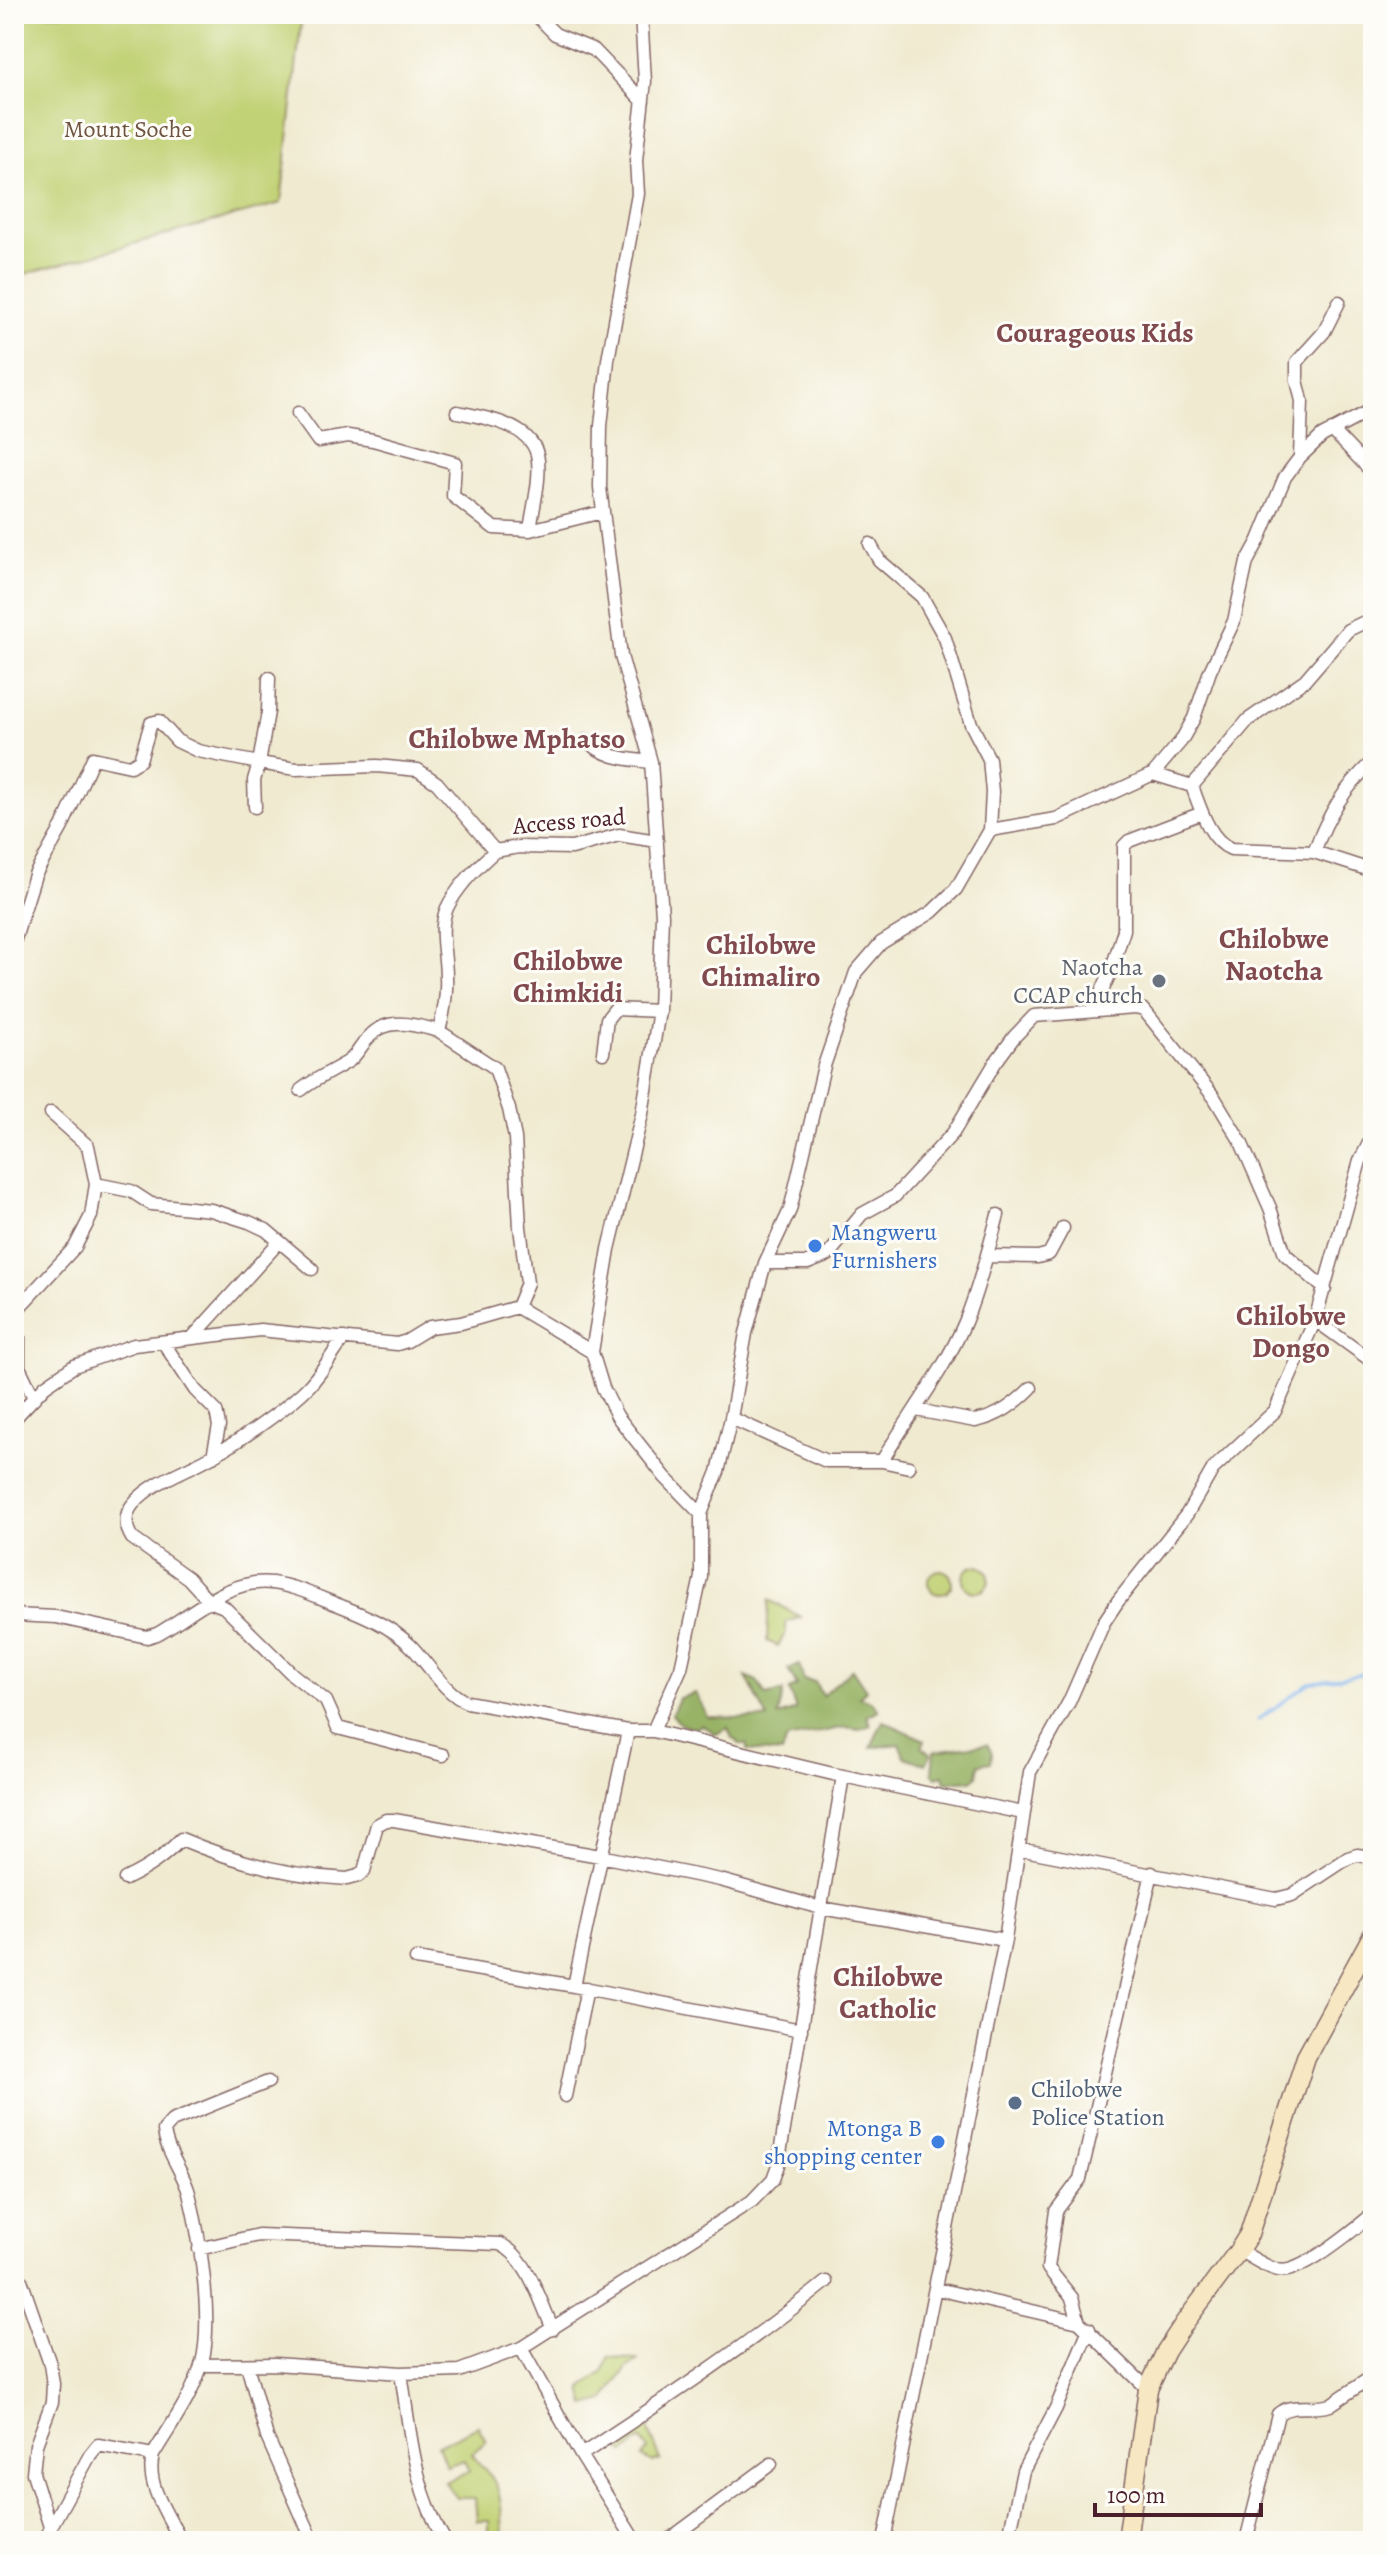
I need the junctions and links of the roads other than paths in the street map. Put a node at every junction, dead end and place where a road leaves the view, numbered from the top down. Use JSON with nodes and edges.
{"nodes":[{"id":1,"x":535,"y":14,"type":"edge"},
{"id":2,"x":641,"y":14,"type":"edge"},
{"id":3,"x":643,"y":101,"type":"junction"},
{"id":4,"x":1339,"y":302,"type":"dead end"},
{"id":5,"x":1373,"y":409,"type":"edge"},
{"id":6,"x":457,"y":412,"type":"dead end"},
{"id":7,"x":298,"y":413,"type":"dead end"},
{"id":8,"x":1332,"y":430,"type":"junction"},
{"id":9,"x":1300,"y":457,"type":"junction"},
{"id":10,"x":1373,"y":473,"type":"edge"},
{"id":11,"x":602,"y":512,"type":"junction"},
{"id":12,"x":530,"y":530,"type":"junction"},
{"id":13,"x":870,"y":544,"type":"dead end"},
{"id":14,"x":1373,"y":618,"type":"edge"},
{"id":15,"x":269,"y":678,"type":"dead end"},
{"id":16,"x":587,"y":740,"type":"dead end"},
{"id":17,"x":1373,"y":761,"type":"edge"},
{"id":18,"x":651,"y":762,"type":"junction"},
{"id":19,"x":259,"y":763,"type":"junction"},
{"id":20,"x":1153,"y":774,"type":"junction"},
{"id":21,"x":1192,"y":786,"type":"junction"},
{"id":22,"x":255,"y":807,"type":"dead end"},
{"id":23,"x":1202,"y":813,"type":"junction"},
{"id":24,"x":990,"y":830,"type":"junction"},
{"id":25,"x":657,"y":841,"type":"junction"},
{"id":26,"x":495,"y":851,"type":"junction"},
{"id":27,"x":1314,"y":852,"type":"junction"},
{"id":28,"x":1373,"y":871,"type":"edge"},
{"id":29,"x":14,"y":942,"type":"edge"},
{"id":30,"x":1094,"y":1009,"type":"junction"},
{"id":31,"x":659,"y":1011,"type":"junction"},
{"id":32,"x":439,"y":1031,"type":"junction"},
{"id":33,"x":603,"y":1053,"type":"dead end"},
{"id":34,"x":301,"y":1090,"type":"dead end"},
{"id":35,"x":51,"y":1113,"type":"dead end"},
{"id":36,"x":1373,"y":1135,"type":"edge"},
{"id":37,"x":96,"y":1184,"type":"junction"},
{"id":38,"x":998,"y":1215,"type":"dead end"},
{"id":39,"x":1063,"y":1228,"type":"dead end"},
{"id":40,"x":279,"y":1242,"type":"junction"},
{"id":41,"x":987,"y":1256,"type":"junction"},
{"id":42,"x":765,"y":1263,"type":"junction"},
{"id":43,"x":312,"y":1269,"type":"dead end"},
{"id":44,"x":1325,"y":1289,"type":"junction"},
{"id":45,"x":517,"y":1307,"type":"junction"},
{"id":46,"x":14,"y":1313,"type":"edge"},
{"id":47,"x":1315,"y":1320,"type":"junction"},
{"id":48,"x":14,"y":1322,"type":"edge"},
{"id":49,"x":192,"y":1338,"type":"junction"},
{"id":50,"x":344,"y":1338,"type":"junction"},
{"id":51,"x":163,"y":1342,"type":"junction"},
{"id":52,"x":592,"y":1352,"type":"junction"},
{"id":53,"x":1373,"y":1362,"type":"edge"},
{"id":54,"x":1031,"y":1388,"type":"dead end"},
{"id":55,"x":34,"y":1398,"type":"junction"},
{"id":56,"x":916,"y":1410,"type":"junction"},
{"id":57,"x":731,"y":1418,"type":"junction"},
{"id":58,"x":14,"y":1419,"type":"edge"},
{"id":59,"x":213,"y":1456,"type":"junction"},
{"id":60,"x":882,"y":1461,"type":"junction"},
{"id":61,"x":909,"y":1467,"type":"dead end"},
{"id":62,"x":701,"y":1514,"type":"junction"},
{"id":63,"x":209,"y":1601,"type":"junction"},
{"id":64,"x":14,"y":1615,"type":"edge"},
{"id":65,"x":628,"y":1731,"type":"junction"},
{"id":66,"x":653,"y":1731,"type":"junction"},
{"id":67,"x":443,"y":1755,"type":"dead end"},
{"id":68,"x":843,"y":1776,"type":"junction"},
{"id":69,"x":1023,"y":1813,"type":"junction"},
{"id":70,"x":1019,"y":1849,"type":"junction"},
{"id":71,"x":600,"y":1856,"type":"junction"},
{"id":72,"x":1373,"y":1857,"type":"edge"},
{"id":73,"x":1152,"y":1873,"type":"junction"},
{"id":74,"x":125,"y":1879,"type":"dead end"},
{"id":75,"x":821,"y":1908,"type":"junction"},
{"id":76,"x":1373,"y":1934,"type":"edge"},
{"id":77,"x":1005,"y":1940,"type":"junction"},
{"id":78,"x":416,"y":1959,"type":"dead end"},
{"id":79,"x":581,"y":1987,"type":"junction"},
{"id":80,"x":801,"y":2030,"type":"junction"},
{"id":81,"x":268,"y":2082,"type":"dead end"},
{"id":82,"x":565,"y":2096,"type":"dead end"},
{"id":83,"x":1368,"y":2218,"type":"dead end"},
{"id":84,"x":199,"y":2249,"type":"junction"},
{"id":85,"x":1239,"y":2250,"type":"junction"},
{"id":86,"x":21,"y":2280,"type":"dead end"},
{"id":87,"x":826,"y":2282,"type":"dead end"},
{"id":88,"x":937,"y":2289,"type":"junction"},
{"id":89,"x":1084,"y":2326,"type":"junction"},
{"id":90,"x":553,"y":2329,"type":"junction"},
{"id":91,"x":521,"y":2348,"type":"junction"},
{"id":92,"x":201,"y":2365,"type":"junction"},
{"id":93,"x":247,"y":2365,"type":"junction"},
{"id":94,"x":401,"y":2373,"type":"junction"},
{"id":95,"x":1373,"y":2376,"type":"edge"},
{"id":96,"x":1148,"y":2389,"type":"junction"},
{"id":97,"x":153,"y":2455,"type":"junction"},
{"id":98,"x":581,"y":2455,"type":"junction"},
{"id":99,"x":771,"y":2464,"type":"dead end"},
{"id":100,"x":50,"y":2527,"type":"junction"},
{"id":101,"x":43,"y":2541,"type":"edge"},
{"id":102,"x":181,"y":2541,"type":"edge"},
{"id":103,"x":313,"y":2541,"type":"edge"},
{"id":104,"x":445,"y":2541,"type":"edge"},
{"id":105,"x":635,"y":2541,"type":"edge"},
{"id":106,"x":667,"y":2541,"type":"edge"},
{"id":107,"x":884,"y":2541,"type":"edge"},
{"id":108,"x":1008,"y":2541,"type":"edge"},
{"id":109,"x":1127,"y":2541,"type":"edge"},
{"id":110,"x":1246,"y":2541,"type":"edge"}],
"edges":[{"from":1,"to":3,"type":"street"},
{"from":2,"to":3,"type":"street"},
{"from":3,"to":11,"type":"street"},
{"from":4,"to":9,"type":"street"},
{"from":5,"to":8,"type":"street"},
{"from":6,"to":12,"type":"street"},
{"from":7,"to":12,"type":"street"},
{"from":8,"to":9,"type":"street"},
{"from":8,"to":10,"type":"street"},
{"from":9,"to":20,"type":"street"},
{"from":11,"to":12,"type":"street"},
{"from":11,"to":18,"type":"street"},
{"from":13,"to":24,"type":"street"},
{"from":14,"to":21,"type":"street"},
{"from":15,"to":19,"type":"street"},
{"from":16,"to":18,"type":"street"},
{"from":17,"to":27,"type":"street"},
{"from":18,"to":25,"type":"street"},
{"from":19,"to":22,"type":"street"},
{"from":19,"to":26,"type":"street","name":"Access road"},
{"from":19,"to":29,"type":"street","name":"Access road"},
{"from":20,"to":21,"type":"street"},
{"from":20,"to":24,"type":"street"},
{"from":21,"to":23,"type":"street"},
{"from":23,"to":27,"type":"street"},
{"from":23,"to":30,"type":"street"},
{"from":24,"to":42,"type":"street"},
{"from":25,"to":26,"type":"street","name":"Access road"},
{"from":25,"to":31,"type":"street"},
{"from":26,"to":32,"type":"street"},
{"from":27,"to":28,"type":"street"},
{"from":30,"to":42,"type":"street"},
{"from":30,"to":44,"type":"street"},
{"from":31,"to":33,"type":"street"},
{"from":31,"to":52,"type":"street"},
{"from":32,"to":34,"type":"street"},
{"from":32,"to":45,"type":"street"},
{"from":35,"to":37,"type":"street"},
{"from":36,"to":44,"type":"street"},
{"from":37,"to":40,"type":"street"},
{"from":37,"to":46,"type":"street"},
{"from":38,"to":41,"type":"street"},
{"from":39,"to":41,"type":"street"},
{"from":40,"to":43,"type":"street"},
{"from":40,"to":49,"type":"street"},
{"from":41,"to":56,"type":"street"},
{"from":42,"to":57,"type":"street"},
{"from":44,"to":47,"type":"street"},
{"from":45,"to":50,"type":"street"},
{"from":45,"to":52,"type":"street"},
{"from":47,"to":53,"type":"street"},
{"from":47,"to":69,"type":"street"},
{"from":48,"to":55,"type":"street"},
{"from":49,"to":50,"type":"street"},
{"from":49,"to":51,"type":"street"},
{"from":50,"to":59,"type":"street"},
{"from":51,"to":55,"type":"street"},
{"from":51,"to":59,"type":"street"},
{"from":52,"to":62,"type":"street"},
{"from":54,"to":56,"type":"street"},
{"from":55,"to":58,"type":"street"},
{"from":56,"to":60,"type":"street"},
{"from":57,"to":60,"type":"street"},
{"from":57,"to":62,"type":"street"},
{"from":59,"to":63,"type":"street"},
{"from":60,"to":61,"type":"street"},
{"from":62,"to":66,"type":"street"},
{"from":63,"to":64,"type":"street"},
{"from":63,"to":65,"type":"street"},
{"from":63,"to":67,"type":"street"},
{"from":65,"to":66,"type":"street"},
{"from":65,"to":71,"type":"street"},
{"from":66,"to":68,"type":"street"},
{"from":68,"to":69,"type":"street"},
{"from":68,"to":75,"type":"street"},
{"from":69,"to":70,"type":"street"},
{"from":70,"to":73,"type":"street"},
{"from":70,"to":77,"type":"street"},
{"from":71,"to":74,"type":"street"},
{"from":71,"to":75,"type":"street"},
{"from":71,"to":79,"type":"street"},
{"from":72,"to":73,"type":"street"},
{"from":73,"to":89,"type":"street"},
{"from":75,"to":77,"type":"street"},
{"from":75,"to":80,"type":"street"},
{"from":76,"to":85,"type":"street"},
{"from":77,"to":88,"type":"street"},
{"from":78,"to":79,"type":"street"},
{"from":79,"to":80,"type":"street"},
{"from":79,"to":82,"type":"street"},
{"from":80,"to":90,"type":"street"},
{"from":81,"to":84,"type":"street"},
{"from":83,"to":85,"type":"street"},
{"from":84,"to":90,"type":"street"},
{"from":84,"to":92,"type":"street"},
{"from":85,"to":96,"type":"street"},
{"from":86,"to":100,"type":"street"},
{"from":87,"to":98,"type":"street"},
{"from":88,"to":89,"type":"street"},
{"from":88,"to":107,"type":"street"},
{"from":89,"to":96,"type":"street"},
{"from":89,"to":108,"type":"street"},
{"from":90,"to":91,"type":"street"},
{"from":91,"to":94,"type":"street"},
{"from":91,"to":98,"type":"street"},
{"from":92,"to":93,"type":"street"},
{"from":92,"to":97,"type":"street"},
{"from":93,"to":94,"type":"street"},
{"from":93,"to":103,"type":"street"},
{"from":94,"to":104,"type":"street"},
{"from":95,"to":110,"type":"street"},
{"from":96,"to":109,"type":"street"},
{"from":97,"to":100,"type":"street"},
{"from":97,"to":102,"type":"street"},
{"from":98,"to":105,"type":"street"},
{"from":99,"to":106,"type":"street"},
{"from":100,"to":101,"type":"street"}]}
